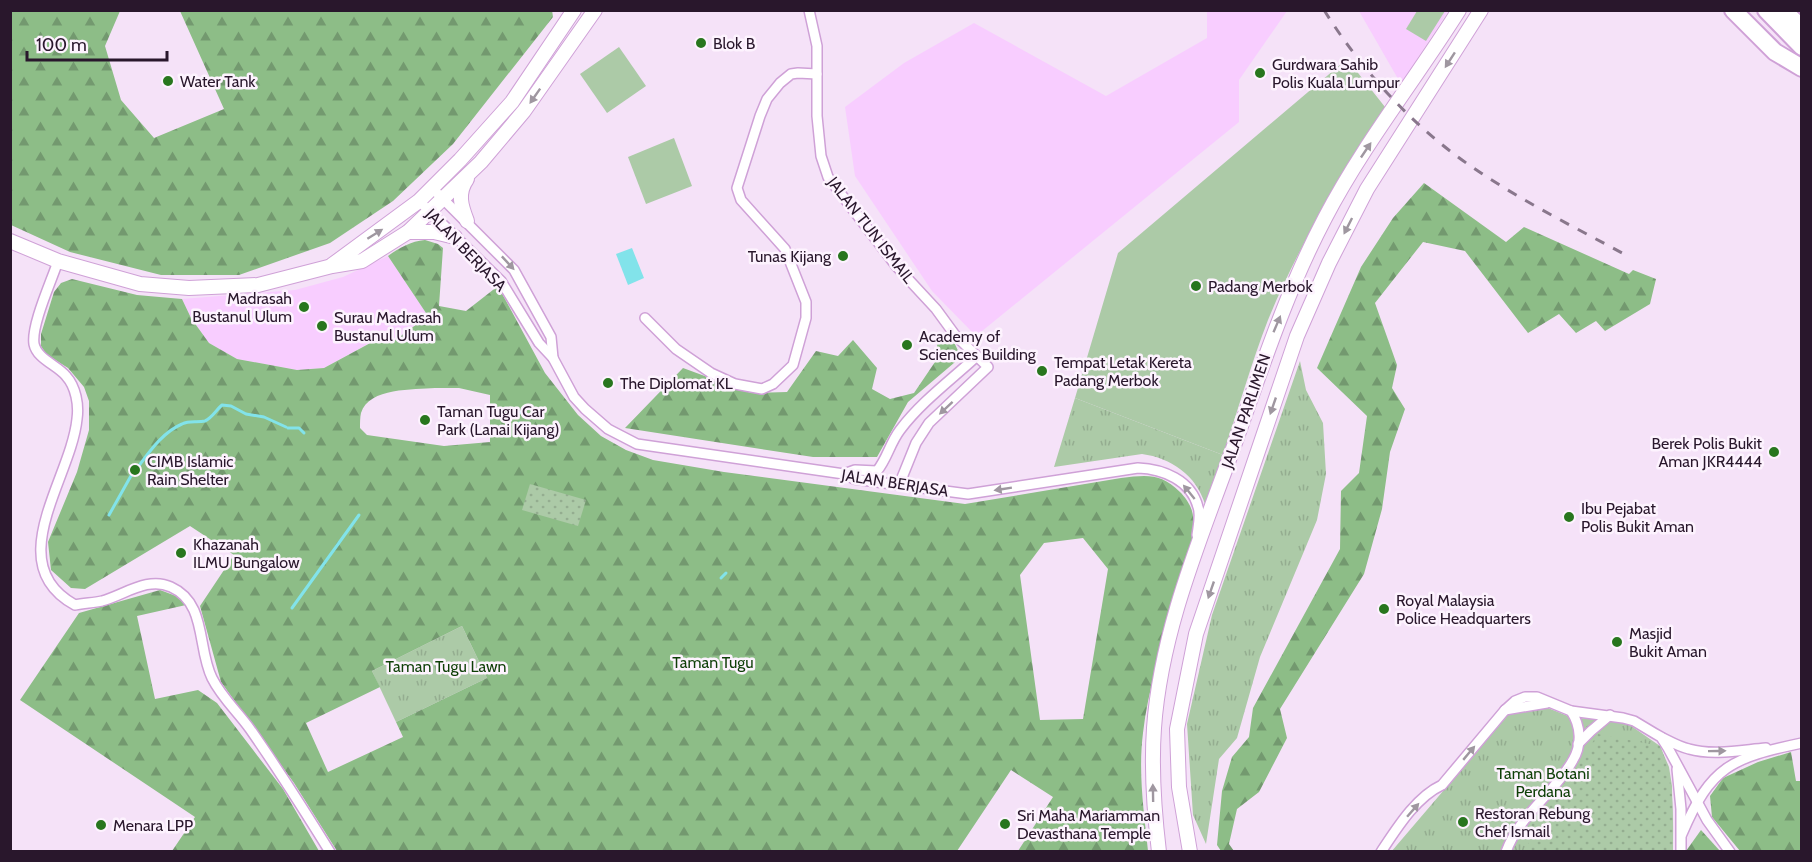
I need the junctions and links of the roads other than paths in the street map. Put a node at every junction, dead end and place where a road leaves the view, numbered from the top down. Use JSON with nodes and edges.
{"nodes":[{"id":1,"x":574,"y":10,"type":"edge"},
{"id":2,"x":595,"y":10,"type":"edge"},
{"id":3,"x":810,"y":10,"type":"edge"},
{"id":4,"x":1459,"y":10,"type":"edge"},
{"id":5,"x":1481,"y":10,"type":"edge"},
{"id":6,"x":1766,"y":10,"type":"edge"},
{"id":7,"x":1783,"y":10,"type":"edge"},
{"id":8,"x":1737,"y":11,"type":"edge"},
{"id":9,"x":1802,"y":28,"type":"edge"},
{"id":10,"x":1802,"y":46,"type":"edge"},
{"id":11,"x":1802,"y":66,"type":"edge"},
{"id":12,"x":817,"y":74,"type":"junction"},
{"id":13,"x":471,"y":172,"type":"junction"},
{"id":14,"x":432,"y":188,"type":"junction"},
{"id":15,"x":443,"y":199,"type":"junction"},
{"id":16,"x":419,"y":201,"type":"junction"},
{"id":17,"x":430,"y":212,"type":"junction"},
{"id":18,"x":467,"y":221,"type":"junction"},
{"id":19,"x":408,"y":232,"type":"junction"},
{"id":20,"x":455,"y":237,"type":"junction"},
{"id":21,"x":10,"y":240,"type":"edge"},
{"id":22,"x":58,"y":261,"type":"junction"},
{"id":23,"x":332,"y":266,"type":"junction"},
{"id":24,"x":645,"y":318,"type":"dead end"},
{"id":25,"x":977,"y":356,"type":"junction"},
{"id":26,"x":553,"y":358,"type":"junction"},
{"id":27,"x":972,"y":383,"type":"junction"},
{"id":28,"x":886,"y":458,"type":"junction"},
{"id":29,"x":844,"y":474,"type":"junction"},
{"id":30,"x":895,"y":484,"type":"junction"},
{"id":31,"x":1190,"y":567,"type":"junction"},
{"id":32,"x":1571,"y":711,"type":"junction"},
{"id":33,"x":1610,"y":715,"type":"junction"},
{"id":34,"x":1661,"y":738,"type":"junction"},
{"id":35,"x":1802,"y":743,"type":"edge"},
{"id":36,"x":1578,"y":744,"type":"junction"},
{"id":37,"x":1786,"y":746,"type":"junction"},
{"id":38,"x":1676,"y":764,"type":"junction"},
{"id":39,"x":1696,"y":801,"type":"junction"},
{"id":40,"x":1185,"y":822,"type":"junction"},
{"id":41,"x":1396,"y":829,"type":"junction"},
{"id":42,"x":1682,"y":834,"type":"junction"},
{"id":43,"x":330,"y":852,"type":"edge"},
{"id":44,"x":1159,"y":852,"type":"edge"},
{"id":45,"x":1190,"y":852,"type":"edge"},
{"id":46,"x":1198,"y":852,"type":"edge"},
{"id":47,"x":1381,"y":852,"type":"edge"},
{"id":48,"x":1389,"y":852,"type":"edge"},
{"id":49,"x":1506,"y":852,"type":"edge"},
{"id":50,"x":1681,"y":852,"type":"edge"},
{"id":51,"x":1731,"y":852,"type":"edge"}],
"edges":[{"from":1,"to":14,"type":"street"},
{"from":2,"to":13,"type":"street","one_way":true},
{"from":3,"to":12,"type":"street","name":"JALAN TUN ISMAIL"},
{"from":31,"to":4,"type":"street","name":"JALAN PARLIMEN","one_way":true},
{"from":5,"to":40,"type":"street","name":"JALAN PARLIMEN","one_way":true},
{"from":6,"to":10,"type":"highway"},
{"from":7,"to":9,"type":"highway"},
{"from":8,"to":11,"type":"highway"},
{"from":12,"to":24,"type":"street"},
{"from":12,"to":25,"type":"street","name":"JALAN TUN ISMAIL"},
{"from":13,"to":15,"type":"street"},
{"from":13,"to":18,"type":"street"},
{"from":14,"to":15,"type":"street","name":"JALAN BERJASA"},
{"from":14,"to":16,"type":"street"},
{"from":15,"to":17,"type":"street"},
{"from":15,"to":18,"type":"street","name":"JALAN BERJASA"},
{"from":16,"to":17,"type":"street","name":"JALAN BERJASA"},
{"from":23,"to":16,"type":"street","one_way":true},
{"from":17,"to":19,"type":"street"},
{"from":17,"to":20,"type":"street","name":"JALAN BERJASA"},
{"from":18,"to":26,"type":"street","name":"JALAN BERJASA","one_way":true},
{"from":19,"to":20,"type":"street"},
{"from":19,"to":23,"type":"street"},
{"from":20,"to":26,"type":"street","name":"JALAN BERJASA"},
{"from":21,"to":22,"type":"street"},
{"from":22,"to":23,"type":"street"},
{"from":22,"to":43,"type":"street"},
{"from":25,"to":27,"type":"street"},
{"from":25,"to":27,"type":"street","name":"JALAN TUN ISMAIL"},
{"from":25,"to":28,"type":"street"},
{"from":26,"to":29,"type":"street","name":"JALAN BERJASA"},
{"from":27,"to":30,"type":"street","name":"JALAN TUN ISMAIL","one_way":true},
{"from":28,"to":29,"type":"street"},
{"from":28,"to":30,"type":"street"},
{"from":29,"to":30,"type":"street","name":"JALAN BERJASA"},
{"from":31,"to":30,"type":"street","name":"JALAN BERJASA","one_way":true},
{"from":44,"to":31,"type":"street","name":"JALAN PARLIMEN","one_way":true},
{"from":32,"to":33,"type":"street"},
{"from":32,"to":36,"type":"street"},
{"from":41,"to":32,"type":"street","one_way":true},
{"from":33,"to":34,"type":"street"},
{"from":33,"to":36,"type":"street"},
{"from":34,"to":37,"type":"street","one_way":true},
{"from":34,"to":38,"type":"street"},
{"from":35,"to":37,"type":"street"},
{"from":36,"to":49,"type":"street"},
{"from":37,"to":39,"type":"street"},
{"from":38,"to":39,"type":"street"},
{"from":38,"to":42,"type":"street"},
{"from":39,"to":42,"type":"street"},
{"from":39,"to":51,"type":"street"},
{"from":40,"to":45,"type":"street","name":"JALAN PARLIMEN"},
{"from":40,"to":46,"type":"street"},
{"from":41,"to":47,"type":"street"},
{"from":41,"to":48,"type":"street"},
{"from":42,"to":50,"type":"street"}]}
